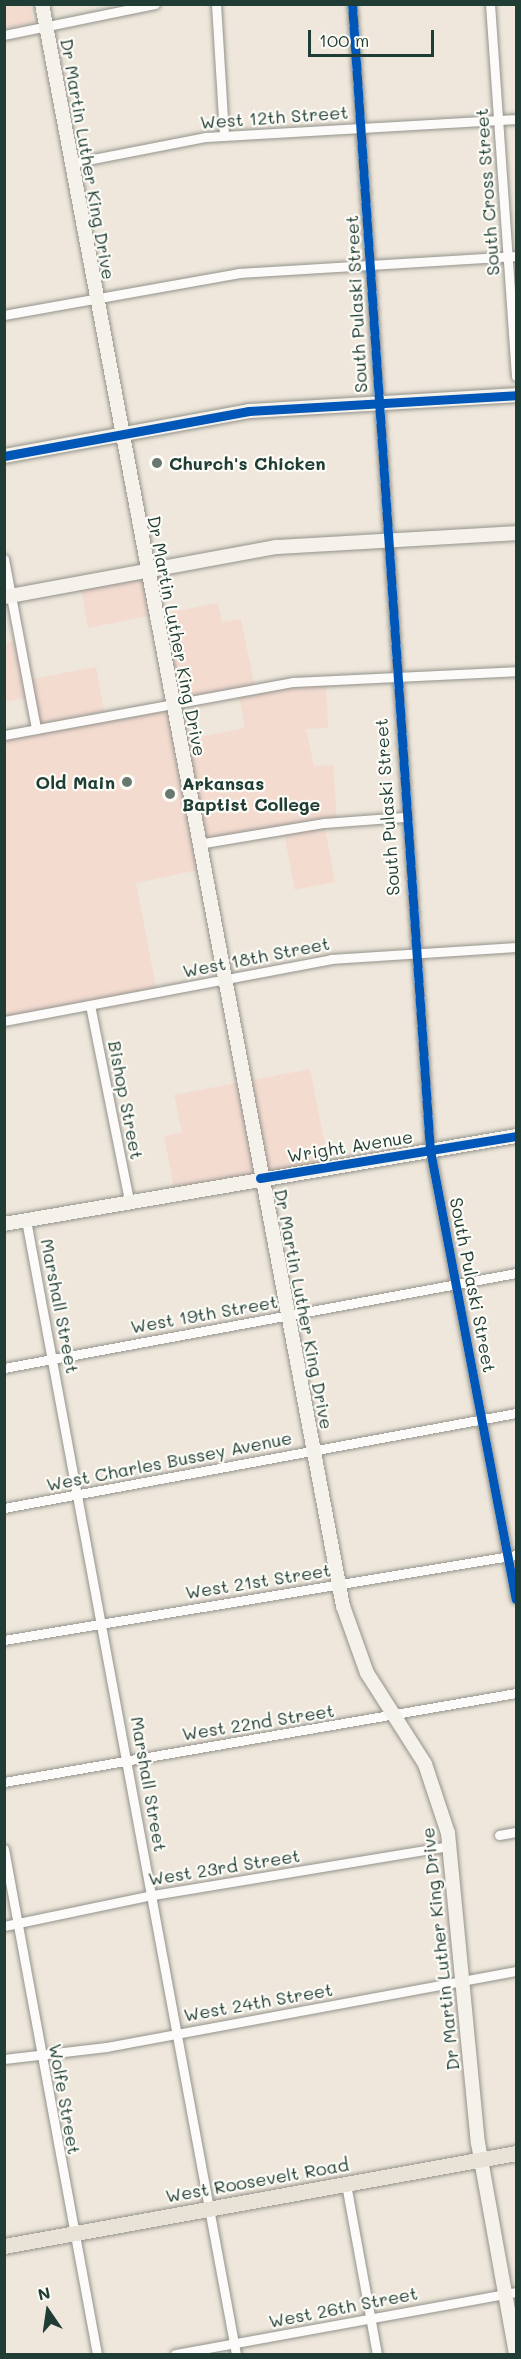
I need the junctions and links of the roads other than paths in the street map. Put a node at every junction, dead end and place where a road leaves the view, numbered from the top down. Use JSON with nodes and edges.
{"nodes":[{"id":1,"x":42,"y":4,"type":"edge"},
{"id":2,"x":155,"y":4,"type":"edge"},
{"id":3,"x":216,"y":4,"type":"edge"},
{"id":4,"x":352,"y":4,"type":"edge"},
{"id":5,"x":490,"y":4,"type":"edge"},
{"id":6,"x":46,"y":26,"type":"junction"},
{"id":7,"x":4,"y":35,"type":"edge"},
{"id":8,"x":516,"y":119,"type":"edge"},
{"id":9,"x":499,"y":120,"type":"junction"},
{"id":10,"x":361,"y":128,"type":"junction"},
{"id":11,"x":224,"y":135,"type":"junction"},
{"id":12,"x":72,"y":163,"type":"junction"},
{"id":13,"x":513,"y":256,"type":"edge"},
{"id":14,"x":369,"y":266,"type":"junction"},
{"id":15,"x":96,"y":298,"type":"junction"},
{"id":16,"x":4,"y":315,"type":"edge"},
{"id":17,"x":516,"y":376,"type":"edge"},
{"id":18,"x":516,"y":395,"type":"edge"},
{"id":19,"x":378,"y":402,"type":"junction"},
{"id":20,"x":121,"y":434,"type":"junction"},
{"id":21,"x":4,"y":456,"type":"edge"},
{"id":22,"x":516,"y":533,"type":"edge"},
{"id":23,"x":389,"y":539,"type":"junction"},
{"id":24,"x":4,"y":559,"type":"edge"},
{"id":25,"x":147,"y":571,"type":"junction"},
{"id":26,"x":8,"y":597,"type":"edge"},
{"id":27,"x":516,"y":671,"type":"edge"},
{"id":28,"x":395,"y":675,"type":"junction"},
{"id":29,"x":171,"y":703,"type":"junction"},
{"id":30,"x":36,"y":729,"type":"junction"},
{"id":31,"x":4,"y":735,"type":"edge"},
{"id":32,"x":404,"y":817,"type":"junction"},
{"id":33,"x":198,"y":844,"type":"junction"},
{"id":34,"x":516,"y":947,"type":"edge"},
{"id":35,"x":414,"y":953,"type":"junction"},
{"id":36,"x":225,"y":980,"type":"junction"},
{"id":37,"x":90,"y":1005,"type":"junction"},
{"id":38,"x":4,"y":1021,"type":"edge"},
{"id":39,"x":516,"y":1136,"type":"edge"},
{"id":40,"x":430,"y":1150,"type":"junction"},
{"id":41,"x":260,"y":1178,"type":"junction"},
{"id":42,"x":129,"y":1200,"type":"junction"},
{"id":43,"x":26,"y":1220,"type":"junction"},
{"id":44,"x":4,"y":1224,"type":"edge"},
{"id":45,"x":516,"y":1274,"type":"edge"},
{"id":46,"x":457,"y":1284,"type":"junction"},
{"id":47,"x":288,"y":1316,"type":"junction"},
{"id":48,"x":54,"y":1358,"type":"junction"},
{"id":49,"x":4,"y":1368,"type":"edge"},
{"id":50,"x":516,"y":1413,"type":"edge"},
{"id":51,"x":482,"y":1420,"type":"junction"},
{"id":52,"x":313,"y":1451,"type":"junction"},
{"id":53,"x":78,"y":1495,"type":"junction"},
{"id":54,"x":4,"y":1508,"type":"edge"},
{"id":55,"x":512,"y":1556,"type":"edge"},
{"id":56,"x":339,"y":1585,"type":"junction"},
{"id":57,"x":516,"y":1599,"type":"edge"},
{"id":58,"x":102,"y":1623,"type":"junction"},
{"id":59,"x":4,"y":1640,"type":"edge"},
{"id":60,"x":516,"y":1693,"type":"edge"},
{"id":61,"x":394,"y":1715,"type":"junction"},
{"id":62,"x":127,"y":1759,"type":"junction"},
{"id":63,"x":4,"y":1782,"type":"edge"},
{"id":64,"x":516,"y":1832,"type":"edge"},
{"id":65,"x":499,"y":1836,"type":"dead end"},
{"id":66,"x":450,"y":1846,"type":"junction"},
{"id":67,"x":4,"y":1849,"type":"edge"},
{"id":68,"x":153,"y":1895,"type":"junction"},
{"id":69,"x":18,"y":1920,"type":"junction"},
{"id":70,"x":4,"y":1926,"type":"edge"},
{"id":71,"x":516,"y":1971,"type":"edge"},
{"id":72,"x":465,"y":1981,"type":"junction"},
{"id":73,"x":178,"y":2034,"type":"junction"},
{"id":74,"x":41,"y":2055,"type":"junction"},
{"id":75,"x":4,"y":2060,"type":"edge"},
{"id":76,"x":516,"y":2153,"type":"edge"},
{"id":77,"x":481,"y":2159,"type":"junction"},
{"id":78,"x":346,"y":2184,"type":"junction"},
{"id":79,"x":210,"y":2208,"type":"junction"},
{"id":80,"x":72,"y":2234,"type":"junction"},
{"id":81,"x":4,"y":2246,"type":"edge"},
{"id":82,"x":511,"y":2293,"type":"edge"},
{"id":83,"x":369,"y":2319,"type":"junction"},
{"id":84,"x":234,"y":2344,"type":"junction"},
{"id":85,"x":96,"y":2355,"type":"edge"},
{"id":86,"x":176,"y":2355,"type":"edge"},
{"id":87,"x":236,"y":2355,"type":"edge"},
{"id":88,"x":377,"y":2355,"type":"edge"},
{"id":89,"x":516,"y":2355,"type":"edge"}],
"edges":[{"from":1,"to":6,"type":"main road","name":"Dr Martin Luther King Drive"},
{"from":2,"to":6,"type":"street"},
{"from":3,"to":11,"type":"street"},
{"from":4,"to":10,"type":"street","name":"South Pulaski Street"},
{"from":5,"to":9,"type":"street","name":"South Cross Street"},
{"from":6,"to":7,"type":"street"},
{"from":6,"to":12,"type":"main road","name":"Dr Martin Luther King Drive"},
{"from":8,"to":9,"type":"street","name":"West 12th Street"},
{"from":9,"to":10,"type":"street","name":"West 12th Street"},
{"from":9,"to":13,"type":"street","name":"South Cross Street"},
{"from":10,"to":11,"type":"street","name":"West 12th Street"},
{"from":10,"to":14,"type":"street","name":"South Pulaski Street"},
{"from":11,"to":12,"type":"street","name":"West 12th Street"},
{"from":12,"to":15,"type":"main road","name":"Dr Martin Luther King Drive"},
{"from":13,"to":14,"type":"street"},
{"from":13,"to":17,"type":"street","name":"South Cross Street"},
{"from":14,"to":15,"type":"street"},
{"from":14,"to":19,"type":"street","name":"South Pulaski Street"},
{"from":15,"to":16,"type":"street"},
{"from":15,"to":20,"type":"main road","name":"Dr Martin Luther King Drive"},
{"from":18,"to":19,"type":"main road"},
{"from":19,"to":20,"type":"main road"},
{"from":19,"to":23,"type":"street","name":"South Pulaski Street"},
{"from":20,"to":21,"type":"main road"},
{"from":20,"to":25,"type":"main road","name":"Dr Martin Luther King Drive"},
{"from":22,"to":23,"type":"main road"},
{"from":23,"to":25,"type":"main road"},
{"from":23,"to":28,"type":"street","name":"South Pulaski Street"},
{"from":24,"to":26,"type":"street"},
{"from":25,"to":26,"type":"main road"},
{"from":25,"to":29,"type":"main road","name":"Dr Martin Luther King Drive"},
{"from":26,"to":30,"type":"street"},
{"from":27,"to":28,"type":"street"},
{"from":28,"to":29,"type":"street"},
{"from":28,"to":32,"type":"street","name":"South Pulaski Street"},
{"from":29,"to":30,"type":"street"},
{"from":29,"to":33,"type":"main road","name":"Dr Martin Luther King Drive"},
{"from":30,"to":31,"type":"street"},
{"from":32,"to":33,"type":"street"},
{"from":32,"to":35,"type":"street","name":"South Pulaski Street"},
{"from":33,"to":36,"type":"main road","name":"Dr Martin Luther King Drive"},
{"from":34,"to":35,"type":"street","name":"West 18th Street"},
{"from":35,"to":36,"type":"street","name":"West 18th Street"},
{"from":35,"to":40,"type":"street","name":"South Pulaski Street"},
{"from":36,"to":37,"type":"street","name":"West 18th Street"},
{"from":36,"to":41,"type":"main road","name":"Dr Martin Luther King Drive"},
{"from":37,"to":38,"type":"street","name":"West 18th Street"},
{"from":37,"to":42,"type":"street","name":"Bishop Street"},
{"from":39,"to":40,"type":"main road","name":"Wright Avenue"},
{"from":40,"to":41,"type":"main road","name":"Wright Avenue"},
{"from":40,"to":46,"type":"street","name":"South Pulaski Street"},
{"from":41,"to":42,"type":"main road","name":"Wright Avenue"},
{"from":41,"to":47,"type":"main road","name":"Dr Martin Luther King Drive"},
{"from":42,"to":43,"type":"main road","name":"Wright Avenue"},
{"from":43,"to":44,"type":"main road","name":"Wright Avenue"},
{"from":43,"to":48,"type":"street","name":"Marshall Street"},
{"from":45,"to":46,"type":"street","name":"West 19th Street"},
{"from":46,"to":47,"type":"street","name":"West 19th Street"},
{"from":46,"to":51,"type":"street","name":"South Pulaski Street"},
{"from":47,"to":48,"type":"street","name":"West 19th Street"},
{"from":47,"to":52,"type":"main road","name":"Dr Martin Luther King Drive"},
{"from":48,"to":49,"type":"street","name":"West 19th Street"},
{"from":48,"to":53,"type":"street","name":"Marshall Street"},
{"from":50,"to":51,"type":"street","name":"West Charles Bussey Avenue"},
{"from":51,"to":52,"type":"street","name":"West Charles Bussey Avenue"},
{"from":51,"to":55,"type":"street","name":"South Pulaski Street"},
{"from":52,"to":53,"type":"street","name":"West Charles Bussey Avenue"},
{"from":52,"to":56,"type":"main road","name":"Dr Martin Luther King Drive"},
{"from":53,"to":54,"type":"street","name":"West Charles Bussey Avenue"},
{"from":53,"to":58,"type":"street","name":"Marshall Street"},
{"from":55,"to":56,"type":"street","name":"West 21st Street"},
{"from":55,"to":57,"type":"street","name":"South Pulaski Street"},
{"from":56,"to":58,"type":"street","name":"West 21st Street"},
{"from":56,"to":61,"type":"main road","name":"Dr Martin Luther King Drive"},
{"from":58,"to":59,"type":"street","name":"West 21st Street"},
{"from":58,"to":62,"type":"street","name":"Marshall Street"},
{"from":60,"to":61,"type":"street","name":"West 22nd Street"},
{"from":61,"to":62,"type":"street","name":"West 22nd Street"},
{"from":61,"to":66,"type":"main road","name":"Dr Martin Luther King Drive"},
{"from":62,"to":63,"type":"street","name":"West 22nd Street"},
{"from":62,"to":68,"type":"street","name":"Marshall Street"},
{"from":64,"to":65,"type":"street"},
{"from":66,"to":68,"type":"street","name":"West 23rd Street"},
{"from":66,"to":72,"type":"main road","name":"Dr Martin Luther King Drive"},
{"from":67,"to":69,"type":"street","name":"Wolfe Street"},
{"from":68,"to":69,"type":"street","name":"West 23rd Street"},
{"from":68,"to":73,"type":"street","name":"Marshall Street"},
{"from":69,"to":70,"type":"street","name":"West 23rd Street"},
{"from":69,"to":74,"type":"street","name":"Wolfe Street"},
{"from":71,"to":72,"type":"street","name":"West 24th Street"},
{"from":72,"to":73,"type":"street","name":"West 24th Street"},
{"from":72,"to":77,"type":"main road","name":"Dr Martin Luther King Drive"},
{"from":73,"to":74,"type":"street","name":"West 24th Street"},
{"from":73,"to":79,"type":"street","name":"Marshall Street"},
{"from":74,"to":75,"type":"street","name":"West 24th Street"},
{"from":74,"to":80,"type":"street","name":"Wolfe Street"},
{"from":76,"to":77,"type":"main road","name":"West Roosevelt Road"},
{"from":77,"to":78,"type":"main road","name":"West Roosevelt Road"},
{"from":77,"to":82,"type":"main road","name":"Dr Martin Luther King Drive"},
{"from":78,"to":79,"type":"main road","name":"West Roosevelt Road"},
{"from":78,"to":83,"type":"street"},
{"from":79,"to":80,"type":"main road","name":"West Roosevelt Road"},
{"from":79,"to":84,"type":"street","name":"Marshall Street"},
{"from":80,"to":81,"type":"main road","name":"West Roosevelt Road"},
{"from":80,"to":85,"type":"street","name":"Wolfe Street"},
{"from":82,"to":83,"type":"street","name":"West 26th Street"},
{"from":82,"to":89,"type":"main road","name":"Dr Martin Luther King Drive"},
{"from":83,"to":84,"type":"street","name":"West 26th Street"},
{"from":83,"to":88,"type":"street"},
{"from":84,"to":86,"type":"street","name":"West 26th Street"},
{"from":84,"to":87,"type":"street","name":"Marshall Street"}]}
